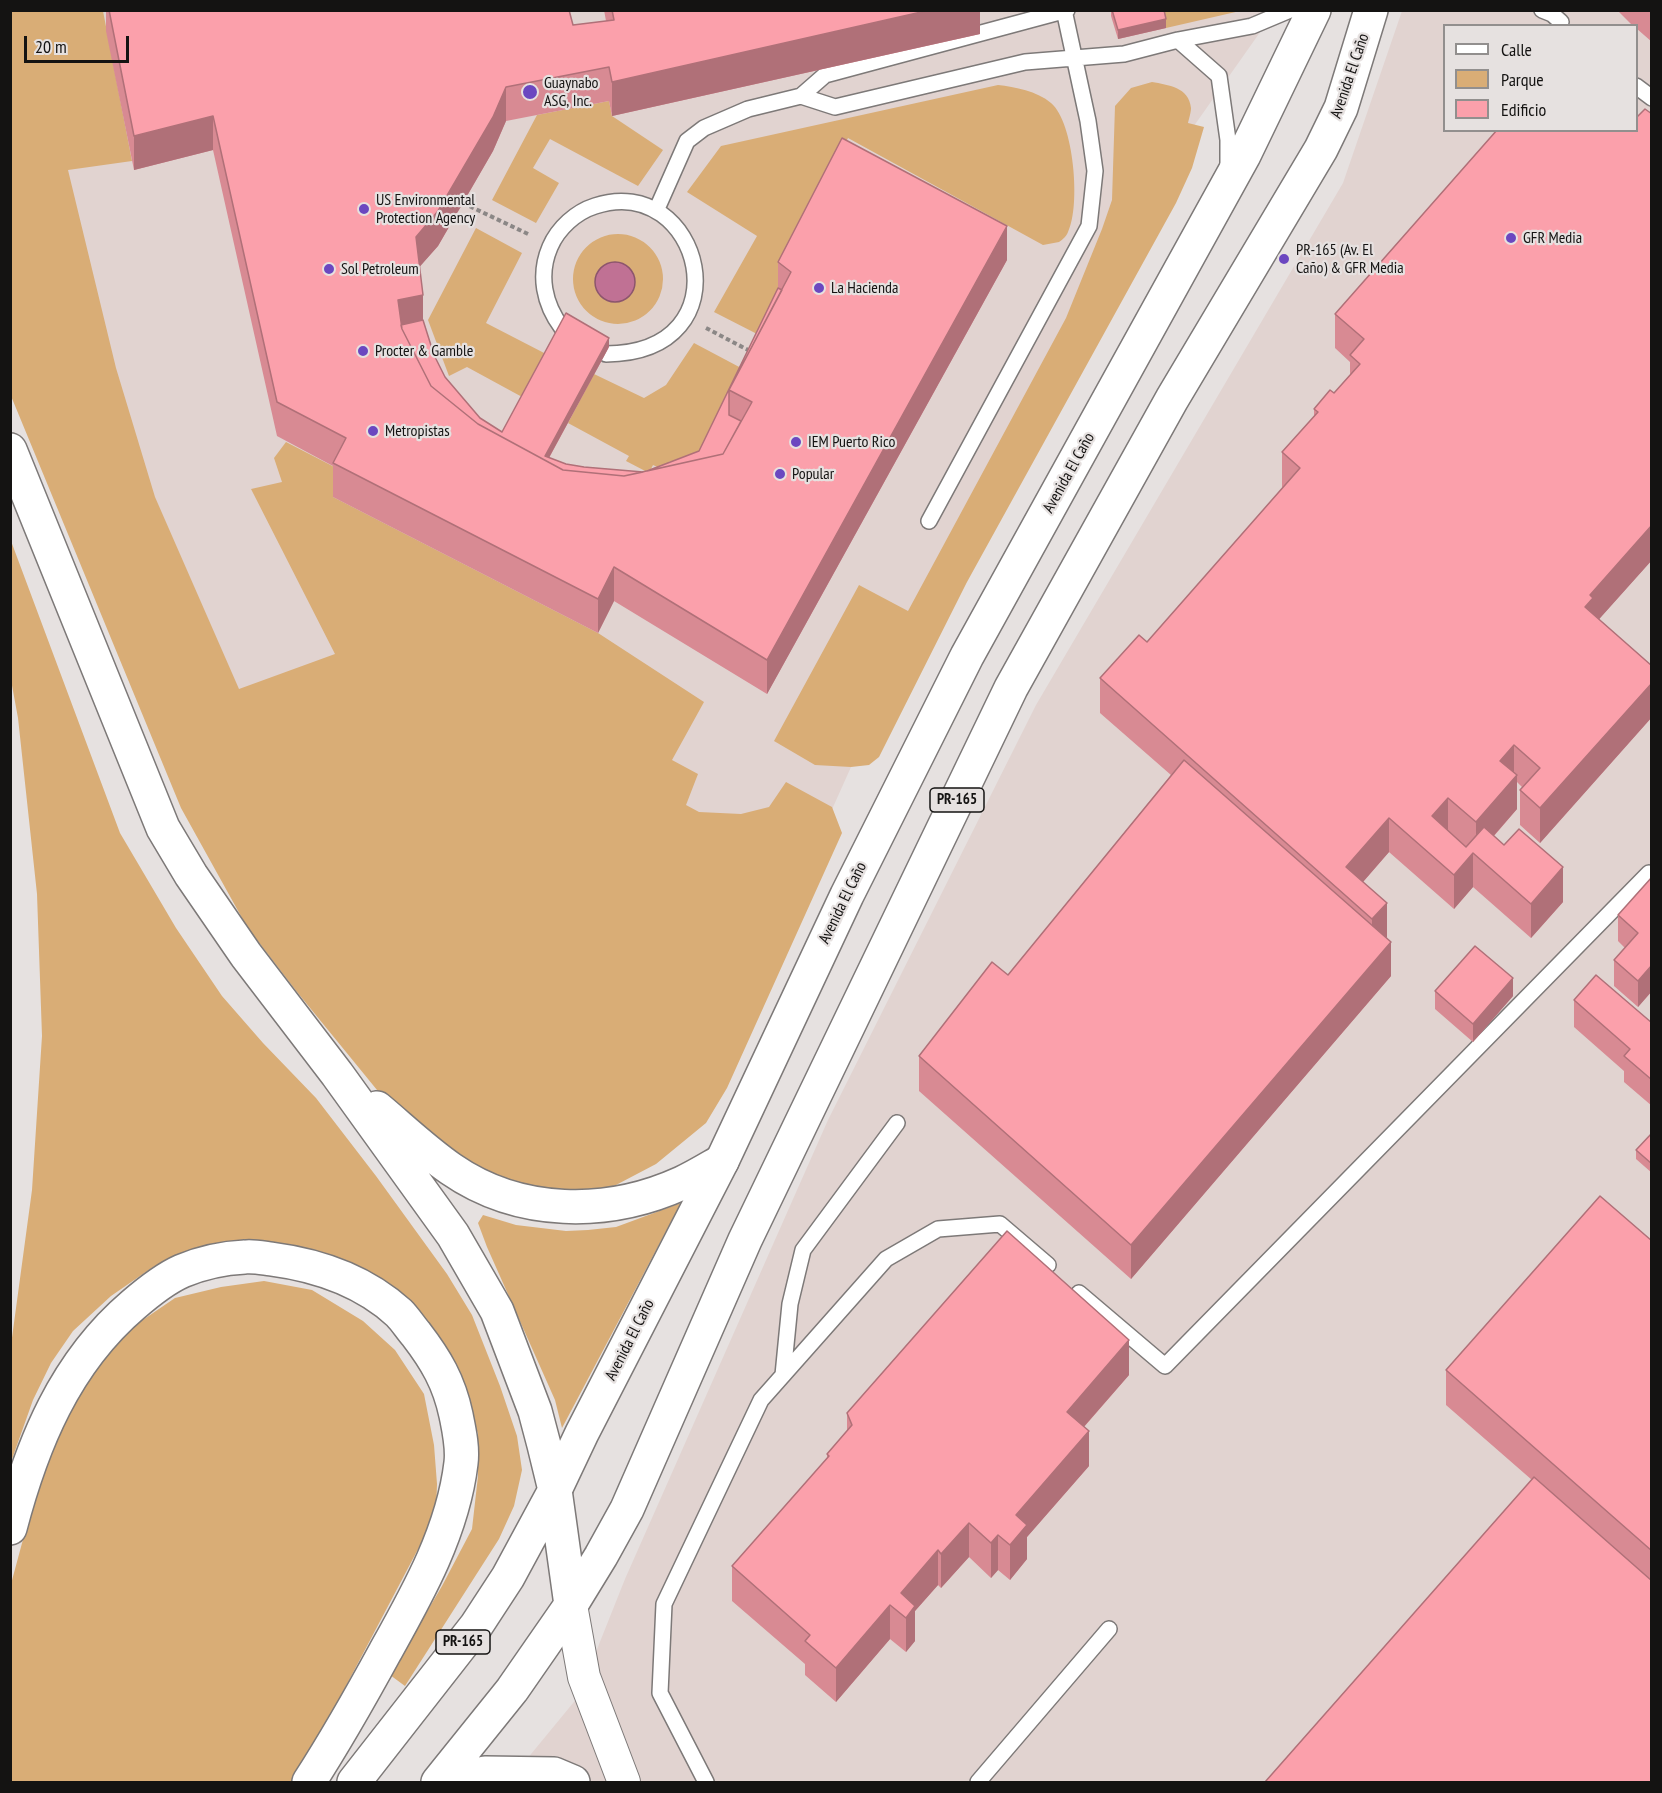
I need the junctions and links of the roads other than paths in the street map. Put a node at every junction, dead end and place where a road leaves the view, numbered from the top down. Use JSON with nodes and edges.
{"nodes":[{"id":1,"x":1290,"y":10,"type":"edge"},
{"id":2,"x":1314,"y":10,"type":"edge"},
{"id":3,"x":1371,"y":10,"type":"edge"},
{"id":4,"x":1065,"y":11,"type":"edge"},
{"id":5,"x":1178,"y":40,"type":"junction"},
{"id":6,"x":1075,"y":58,"type":"junction"},
{"id":7,"x":1638,"y":88,"type":"edge"},
{"id":8,"x":801,"y":96,"type":"junction"},
{"id":9,"x":1652,"y":98,"type":"edge"},
{"id":10,"x":1228,"y":184,"type":"junction"},
{"id":11,"x":656,"y":211,"type":"junction"},
{"id":12,"x":562,"y":328,"type":"edge"},
{"id":13,"x":606,"y":354,"type":"edge"},
{"id":14,"x":10,"y":450,"type":"edge"},
{"id":15,"x":929,"y":521,"type":"dead end"},
{"id":16,"x":1649,"y":873,"type":"dead end"},
{"id":17,"x":337,"y":1074,"type":"junction"},
{"id":18,"x":897,"y":1123,"type":"dead end"},
{"id":19,"x":722,"y":1161,"type":"junction"},
{"id":20,"x":1048,"y":1265,"type":"edge"},
{"id":21,"x":1080,"y":1293,"type":"edge"},
{"id":22,"x":783,"y":1375,"type":"junction"},
{"id":23,"x":555,"y":1490,"type":"junction"},
{"id":24,"x":10,"y":1528,"type":"edge"},
{"id":25,"x":571,"y":1605,"type":"junction"},
{"id":26,"x":1109,"y":1629,"type":"dead end"},
{"id":27,"x":309,"y":1782,"type":"edge"},
{"id":28,"x":354,"y":1782,"type":"edge"},
{"id":29,"x":438,"y":1782,"type":"edge"},
{"id":30,"x":458,"y":1782,"type":"edge"},
{"id":31,"x":573,"y":1782,"type":"edge"},
{"id":32,"x":624,"y":1782,"type":"edge"},
{"id":33,"x":706,"y":1782,"type":"edge"},
{"id":34,"x":978,"y":1782,"type":"edge"}],
"edges":[{"from":1,"to":5,"type":"lane"},
{"from":2,"to":10,"type":"main road","name":"Avenida El Caño","number":"PR-165"},
{"from":3,"to":25,"type":"main road","name":"Avenida El Caño","number":"PR-165"},
{"from":4,"to":6,"type":"lane"},
{"from":4,"to":8,"type":"lane"},
{"from":5,"to":6,"type":"lane"},
{"from":5,"to":10,"type":"lane"},
{"from":6,"to":8,"type":"lane"},
{"from":6,"to":15,"type":"lane"},
{"from":7,"to":9,"type":"lane"},
{"from":8,"to":11,"type":"lane"},
{"from":10,"to":19,"type":"main road","name":"Avenida El Caño","number":"PR-165"},
{"from":11,"to":12,"type":"lane"},
{"from":11,"to":13,"type":"lane"},
{"from":14,"to":17,"type":"main road"},
{"from":16,"to":21,"type":"lane"},
{"from":17,"to":19,"type":"main road"},
{"from":17,"to":23,"type":"main road"},
{"from":18,"to":22,"type":"lane"},
{"from":19,"to":23,"type":"main road","name":"Avenida El Caño","number":"PR-165"},
{"from":20,"to":22,"type":"lane"},
{"from":22,"to":33,"type":"lane"},
{"from":23,"to":25,"type":"main road"},
{"from":23,"to":28,"type":"main road","name":"Avenida El Caño","number":"PR-165"},
{"from":24,"to":27,"type":"main road"},
{"from":25,"to":29,"type":"main road","name":"Avenida El Caño","number":"PR-165"},
{"from":25,"to":32,"type":"street"},
{"from":26,"to":34,"type":"lane"},
{"from":30,"to":31,"type":"main road"}]}
